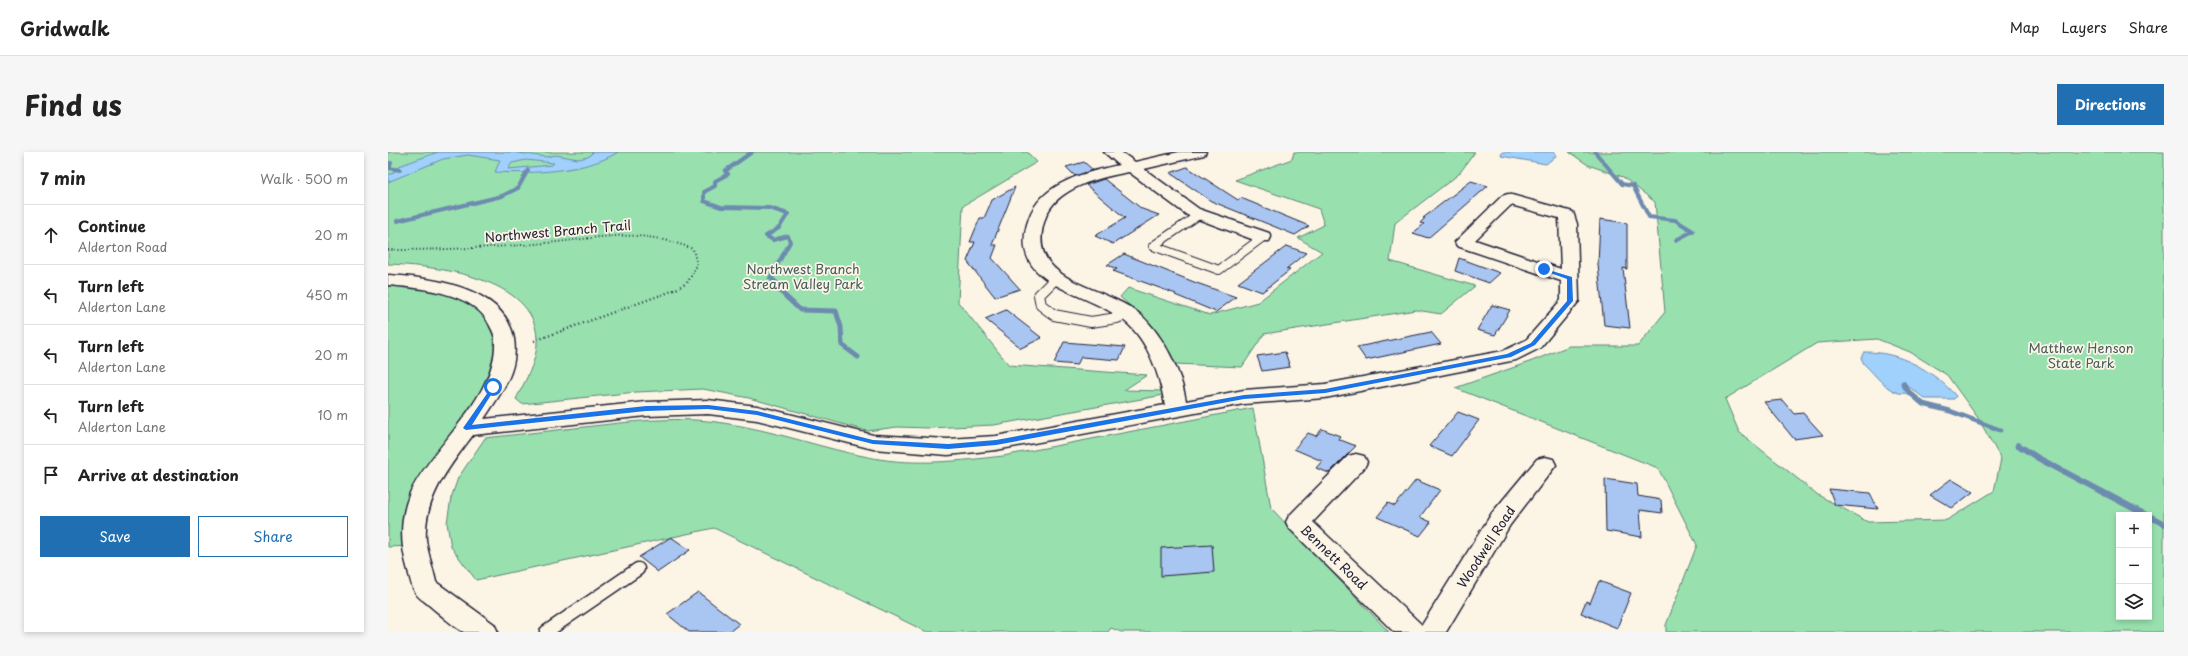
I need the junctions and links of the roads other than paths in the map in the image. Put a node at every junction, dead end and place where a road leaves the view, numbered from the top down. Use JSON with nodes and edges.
{"nodes":[{"id":1,"x":1111,"y":152,"type":"edge"},
{"id":2,"x":1199,"y":152,"type":"edge"},
{"id":3,"x":1132,"y":167,"type":"junction"},
{"id":4,"x":1200,"y":214,"type":"junction"},
{"id":5,"x":1263,"y":237,"type":"joint"},
{"id":6,"x":1056,"y":278,"type":"junction"},
{"id":7,"x":1570,"y":278,"type":"junction"},
{"id":8,"x":388,"y":280,"type":"edge"},
{"id":9,"x":1128,"y":313,"type":"junction"},
{"id":10,"x":1177,"y":409,"type":"junction"},
{"id":11,"x":466,"y":428,"type":"junction"},
{"id":12,"x":1356,"y":462,"type":"dead end"},
{"id":13,"x":1545,"y":465,"type":"dead end"},
{"id":14,"x":638,"y":568,"type":"dead end"},
{"id":15,"x":484,"y":632,"type":"edge"},
{"id":16,"x":546,"y":632,"type":"edge"},
{"id":17,"x":1412,"y":632,"type":"edge"},
{"id":18,"x":1432,"y":632,"type":"edge"}],
"edges":[{"from":1,"to":3,"type":"street"},
{"from":2,"to":3,"type":"street"},
{"from":3,"to":4,"type":"street"},
{"from":3,"to":6,"type":"street"},
{"from":4,"to":5,"type":"street"},
{"from":4,"to":5,"type":"lane"},
{"from":6,"to":9,"type":"street"},
{"from":6,"to":9,"type":"lane"},
{"from":7,"to":7,"type":"street"},
{"from":7,"to":10,"type":"street"},
{"from":8,"to":11,"type":"street"},
{"from":9,"to":10,"type":"street"},
{"from":10,"to":11,"type":"street"},
{"from":11,"to":15,"type":"street"},
{"from":12,"to":17,"type":"street","name":"Bennett Road"},
{"from":13,"to":18,"type":"street","name":"Woodwell Road"},
{"from":14,"to":16,"type":"lane"}]}
